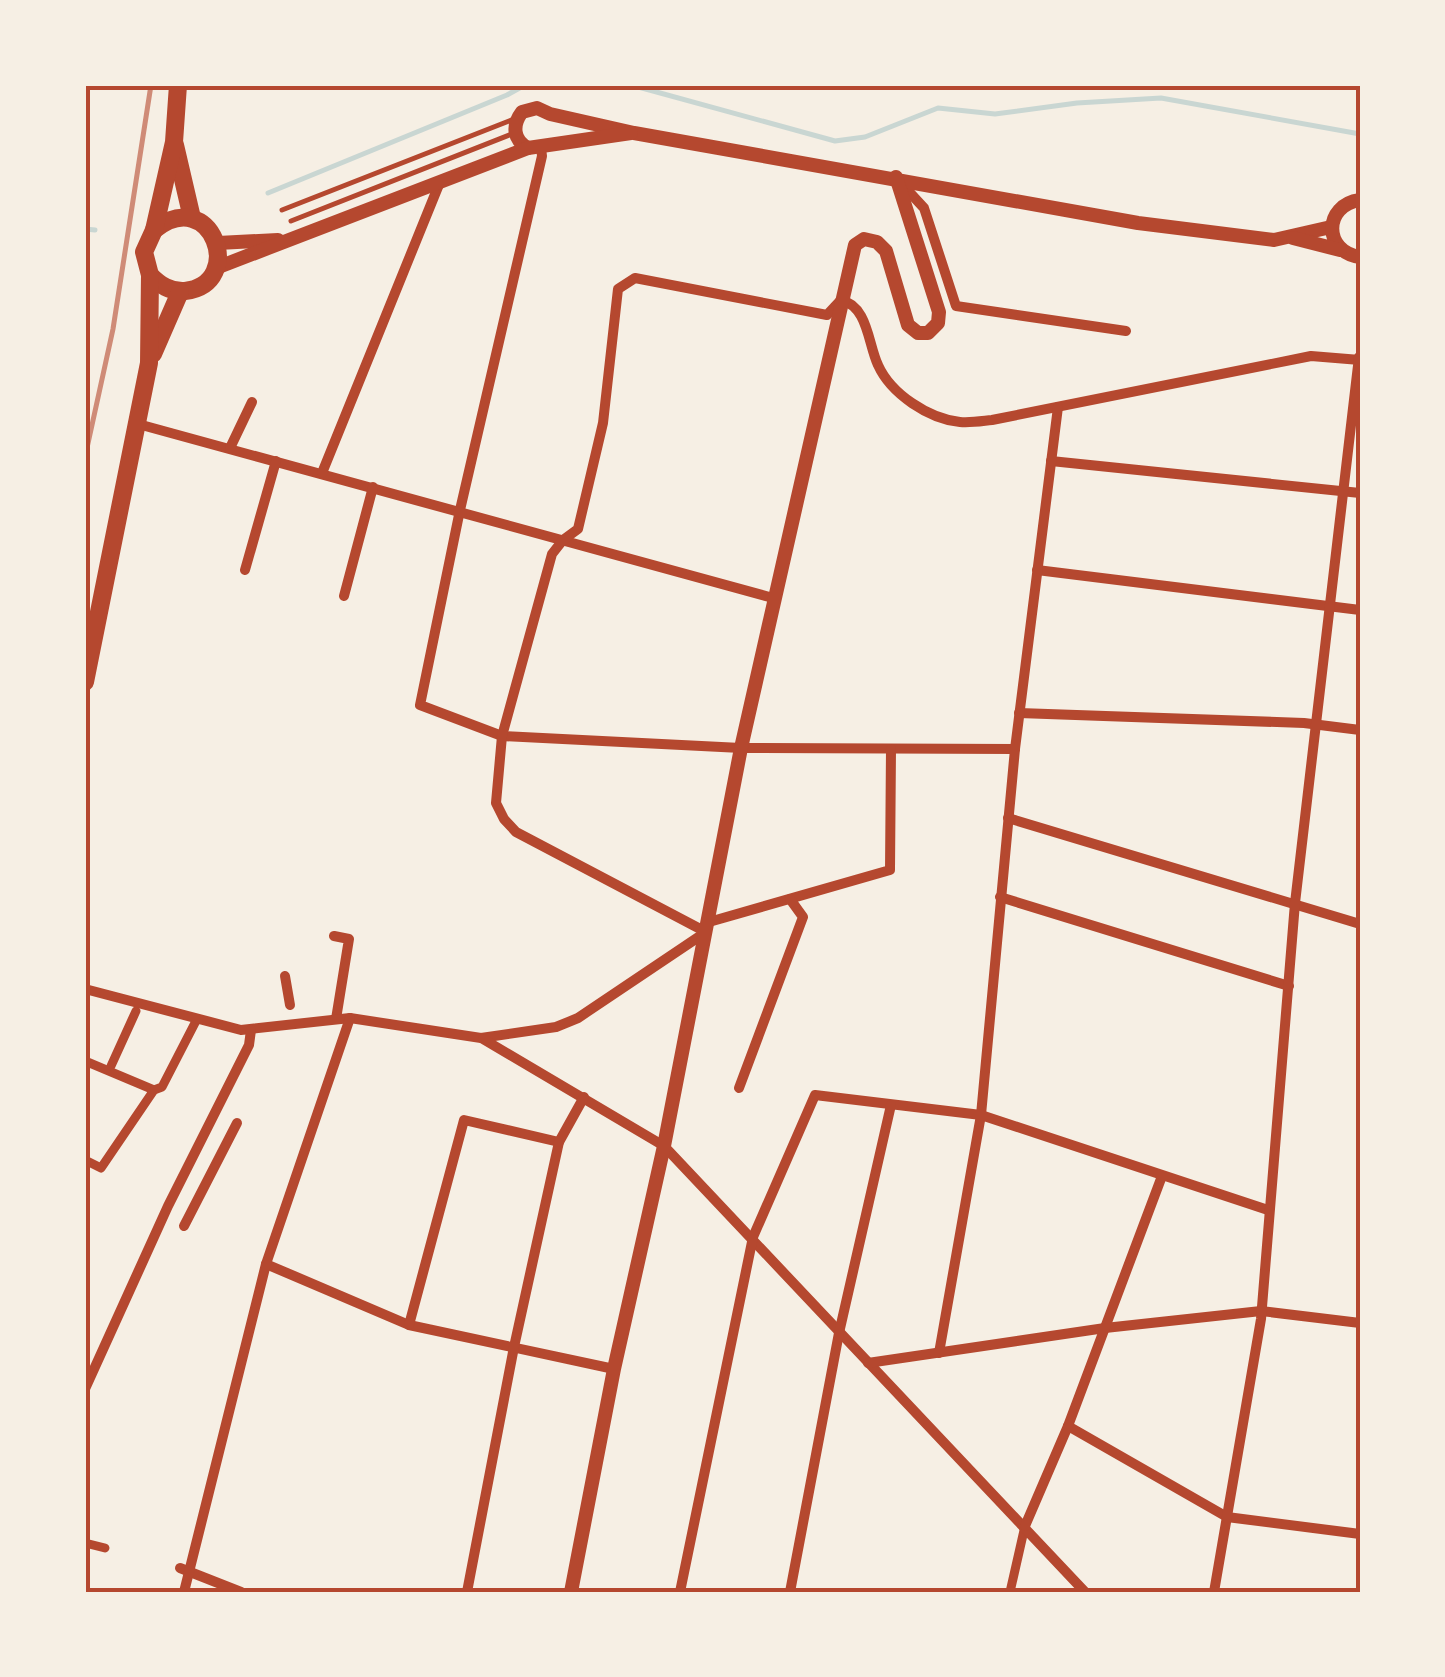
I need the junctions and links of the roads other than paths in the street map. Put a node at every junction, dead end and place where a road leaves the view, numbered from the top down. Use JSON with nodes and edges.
{"nodes":[{"id":1,"x":178,"y":85,"type":"edge"},
{"id":2,"x":432,"y":85,"type":"edge"},
{"id":3,"x":440,"y":85,"type":"edge"},
{"id":4,"x":550,"y":114,"type":"junction"},
{"id":5,"x":634,"y":132,"type":"junction"},
{"id":6,"x":528,"y":139,"type":"junction"},
{"id":7,"x":174,"y":142,"type":"junction"},
{"id":8,"x":896,"y":177,"type":"junction"},
{"id":9,"x":440,"y":181,"type":"junction"},
{"id":10,"x":1358,"y":199,"type":"edge"},
{"id":11,"x":282,"y":210,"type":"dead end"},
{"id":12,"x":192,"y":218,"type":"junction"},
{"id":13,"x":291,"y":221,"type":"dead end"},
{"id":14,"x":1331,"y":227,"type":"junction"},
{"id":15,"x":154,"y":230,"type":"junction"},
{"id":16,"x":1292,"y":238,"type":"junction"},
{"id":17,"x":284,"y":240,"type":"junction"},
{"id":18,"x":218,"y":242,"type":"junction"},
{"id":19,"x":1341,"y":251,"type":"junction"},
{"id":20,"x":1360,"y":257,"type":"edge"},
{"id":21,"x":216,"y":268,"type":"junction"},
{"id":22,"x":150,"y":275,"type":"junction"},
{"id":23,"x":180,"y":292,"type":"junction"},
{"id":24,"x":841,"y":300,"type":"junction"},
{"id":25,"x":832,"y":316,"type":"junction"},
{"id":26,"x":1126,"y":331,"type":"dead end"},
{"id":27,"x":1360,"y":358,"type":"edge"},
{"id":28,"x":149,"y":363,"type":"junction"},
{"id":29,"x":252,"y":402,"type":"dead end"},
{"id":30,"x":1058,"y":407,"type":"junction"},
{"id":31,"x":138,"y":424,"type":"junction"},
{"id":32,"x":230,"y":448,"type":"junction"},
{"id":33,"x":276,"y":461,"type":"junction"},
{"id":34,"x":1051,"y":461,"type":"junction"},
{"id":35,"x":322,"y":473,"type":"junction"},
{"id":36,"x":373,"y":487,"type":"junction"},
{"id":37,"x":1344,"y":490,"type":"junction"},
{"id":38,"x":1360,"y":492,"type":"edge"},
{"id":39,"x":460,"y":510,"type":"junction"},
{"id":40,"x":563,"y":540,"type":"junction"},
{"id":41,"x":245,"y":570,"type":"dead end"},
{"id":42,"x":1037,"y":570,"type":"junction"},
{"id":43,"x":344,"y":596,"type":"dead end"},
{"id":44,"x":773,"y":598,"type":"junction"},
{"id":45,"x":1331,"y":605,"type":"junction"},
{"id":46,"x":1360,"y":610,"type":"edge"},
{"id":47,"x":85,"y":682,"type":"edge"},
{"id":48,"x":1020,"y":713,"type":"junction"},
{"id":49,"x":1317,"y":723,"type":"junction"},
{"id":50,"x":1360,"y":730,"type":"edge"},
{"id":51,"x":502,"y":736,"type":"junction"},
{"id":52,"x":741,"y":748,"type":"junction"},
{"id":53,"x":891,"y":748,"type":"junction"},
{"id":54,"x":1015,"y":749,"type":"junction"},
{"id":55,"x":1008,"y":818,"type":"junction"},
{"id":56,"x":1000,"y":897,"type":"junction"},
{"id":57,"x":790,"y":898,"type":"junction"},
{"id":58,"x":1294,"y":903,"type":"junction"},
{"id":59,"x":1360,"y":924,"type":"edge"},
{"id":60,"x":707,"y":927,"type":"junction"},
{"id":61,"x":334,"y":936,"type":"dead end"},
{"id":62,"x":285,"y":976,"type":"dead end"},
{"id":63,"x":1290,"y":986,"type":"junction"},
{"id":64,"x":85,"y":988,"type":"edge"},
{"id":65,"x":290,"y":1006,"type":"dead end"},
{"id":66,"x":136,"y":1011,"type":"dead end"},
{"id":67,"x":350,"y":1018,"type":"junction"},
{"id":68,"x":196,"y":1019,"type":"junction"},
{"id":69,"x":336,"y":1020,"type":"junction"},
{"id":70,"x":251,"y":1030,"type":"junction"},
{"id":71,"x":481,"y":1038,"type":"junction"},
{"id":72,"x":85,"y":1061,"type":"edge"},
{"id":73,"x":111,"y":1066,"type":"dead end"},
{"id":74,"x":739,"y":1088,"type":"dead end"},
{"id":75,"x":154,"y":1090,"type":"junction"},
{"id":76,"x":584,"y":1097,"type":"junction"},
{"id":77,"x":891,"y":1105,"type":"junction"},
{"id":78,"x":981,"y":1115,"type":"junction"},
{"id":79,"x":236,"y":1123,"type":"dead end"},
{"id":80,"x":559,"y":1142,"type":"junction"},
{"id":81,"x":664,"y":1146,"type":"junction"},
{"id":82,"x":85,"y":1160,"type":"edge"},
{"id":83,"x":1162,"y":1176,"type":"junction"},
{"id":84,"x":1268,"y":1210,"type":"junction"},
{"id":85,"x":184,"y":1226,"type":"dead end"},
{"id":86,"x":752,"y":1237,"type":"junction"},
{"id":87,"x":266,"y":1264,"type":"junction"},
{"id":88,"x":1261,"y":1311,"type":"junction"},
{"id":89,"x":1360,"y":1323,"type":"edge"},
{"id":90,"x":409,"y":1326,"type":"junction"},
{"id":91,"x":1105,"y":1328,"type":"junction"},
{"id":92,"x":839,"y":1333,"type":"junction"},
{"id":93,"x":514,"y":1348,"type":"junction"},
{"id":94,"x":939,"y":1352,"type":"junction"},
{"id":95,"x":868,"y":1362,"type":"junction"},
{"id":96,"x":614,"y":1369,"type":"junction"},
{"id":97,"x":85,"y":1389,"type":"edge"},
{"id":98,"x":1068,"y":1426,"type":"junction"},
{"id":99,"x":1227,"y":1517,"type":"junction"},
{"id":100,"x":1024,"y":1526,"type":"junction"},
{"id":101,"x":1360,"y":1534,"type":"edge"},
{"id":102,"x":85,"y":1544,"type":"edge"},
{"id":103,"x":105,"y":1548,"type":"dead end"},
{"id":104,"x":185,"y":1569,"type":"junction"},
{"id":105,"x":184,"y":1592,"type":"edge"},
{"id":106,"x":242,"y":1592,"type":"edge"},
{"id":107,"x":467,"y":1592,"type":"edge"},
{"id":108,"x":571,"y":1592,"type":"edge"},
{"id":109,"x":680,"y":1592,"type":"edge"},
{"id":110,"x":790,"y":1592,"type":"edge"},
{"id":111,"x":1010,"y":1592,"type":"edge"},
{"id":112,"x":1085,"y":1592,"type":"edge"},
{"id":113,"x":1214,"y":1592,"type":"edge"}],
"edges":[{"from":1,"to":7,"type":"main road"},
{"from":2,"to":3,"type":"street"},
{"from":4,"to":5,"type":"street"},
{"from":4,"to":6,"type":"street"},
{"from":4,"to":6,"type":"street"},
{"from":5,"to":6,"type":"street"},
{"from":5,"to":8,"type":"street"},
{"from":6,"to":9,"type":"street"},
{"from":6,"to":11,"type":"lane"},
{"from":6,"to":13,"type":"lane"},
{"from":6,"to":39,"type":"street"},
{"from":7,"to":12,"type":"main road"},
{"from":7,"to":15,"type":"main road"},
{"from":8,"to":16,"type":"street"},
{"from":8,"to":24,"type":"street"},
{"from":8,"to":26,"type":"street"},
{"from":9,"to":17,"type":"street"},
{"from":9,"to":35,"type":"street"},
{"from":10,"to":14,"type":"street"},
{"from":12,"to":15,"type":"main road"},
{"from":12,"to":18,"type":"main road"},
{"from":14,"to":16,"type":"street"},
{"from":14,"to":19,"type":"street"},
{"from":15,"to":22,"type":"main road"},
{"from":16,"to":19,"type":"street"},
{"from":17,"to":18,"type":"street"},
{"from":17,"to":21,"type":"street"},
{"from":18,"to":21,"type":"main road"},
{"from":19,"to":20,"type":"street"},
{"from":21,"to":23,"type":"main road"},
{"from":22,"to":23,"type":"main road"},
{"from":22,"to":28,"type":"main road"},
{"from":23,"to":28,"type":"main road"},
{"from":24,"to":25,"type":"street"},
{"from":24,"to":30,"type":"street"},
{"from":25,"to":40,"type":"street"},
{"from":25,"to":44,"type":"street"},
{"from":27,"to":30,"type":"street"},
{"from":27,"to":37,"type":"street"},
{"from":28,"to":31,"type":"main road"},
{"from":29,"to":32,"type":"street"},
{"from":30,"to":34,"type":"street"},
{"from":31,"to":32,"type":"street"},
{"from":31,"to":47,"type":"main road"},
{"from":32,"to":33,"type":"street"},
{"from":33,"to":35,"type":"street"},
{"from":33,"to":41,"type":"street"},
{"from":34,"to":37,"type":"street"},
{"from":34,"to":42,"type":"street"},
{"from":35,"to":36,"type":"street"},
{"from":36,"to":39,"type":"street"},
{"from":36,"to":43,"type":"street"},
{"from":37,"to":38,"type":"street"},
{"from":37,"to":45,"type":"street"},
{"from":39,"to":40,"type":"street"},
{"from":39,"to":51,"type":"street"},
{"from":40,"to":44,"type":"street"},
{"from":40,"to":51,"type":"street"},
{"from":42,"to":45,"type":"street"},
{"from":42,"to":48,"type":"street"},
{"from":44,"to":52,"type":"street"},
{"from":45,"to":46,"type":"street"},
{"from":45,"to":49,"type":"street"},
{"from":48,"to":49,"type":"street"},
{"from":48,"to":54,"type":"street"},
{"from":49,"to":50,"type":"street"},
{"from":49,"to":58,"type":"street"},
{"from":51,"to":52,"type":"street"},
{"from":51,"to":60,"type":"street"},
{"from":52,"to":53,"type":"street"},
{"from":52,"to":60,"type":"street"},
{"from":53,"to":54,"type":"street"},
{"from":53,"to":57,"type":"street"},
{"from":54,"to":55,"type":"street"},
{"from":55,"to":56,"type":"street"},
{"from":55,"to":58,"type":"street"},
{"from":56,"to":63,"type":"street"},
{"from":56,"to":78,"type":"street"},
{"from":57,"to":60,"type":"street"},
{"from":57,"to":74,"type":"street"},
{"from":58,"to":59,"type":"street"},
{"from":58,"to":63,"type":"street"},
{"from":60,"to":71,"type":"street"},
{"from":60,"to":81,"type":"street"},
{"from":61,"to":69,"type":"street"},
{"from":62,"to":65,"type":"street"},
{"from":63,"to":84,"type":"street"},
{"from":64,"to":68,"type":"street"},
{"from":66,"to":73,"type":"street"},
{"from":67,"to":69,"type":"street"},
{"from":67,"to":71,"type":"street"},
{"from":67,"to":87,"type":"street"},
{"from":68,"to":70,"type":"street"},
{"from":68,"to":75,"type":"street"},
{"from":69,"to":70,"type":"street"},
{"from":70,"to":97,"type":"street"},
{"from":71,"to":76,"type":"street"},
{"from":72,"to":75,"type":"street"},
{"from":75,"to":82,"type":"street"},
{"from":76,"to":80,"type":"street"},
{"from":76,"to":81,"type":"street"},
{"from":77,"to":78,"type":"street"},
{"from":77,"to":86,"type":"street"},
{"from":77,"to":92,"type":"street"},
{"from":78,"to":83,"type":"street"},
{"from":78,"to":94,"type":"street"},
{"from":79,"to":85,"type":"street"},
{"from":80,"to":90,"type":"street"},
{"from":80,"to":93,"type":"street"},
{"from":81,"to":86,"type":"street"},
{"from":81,"to":96,"type":"street"},
{"from":83,"to":84,"type":"street"},
{"from":83,"to":91,"type":"street"},
{"from":84,"to":88,"type":"street"},
{"from":86,"to":92,"type":"street"},
{"from":86,"to":109,"type":"street"},
{"from":87,"to":90,"type":"street"},
{"from":87,"to":104,"type":"street"},
{"from":88,"to":89,"type":"street"},
{"from":88,"to":91,"type":"street"},
{"from":88,"to":99,"type":"street"},
{"from":90,"to":93,"type":"street"},
{"from":91,"to":94,"type":"street"},
{"from":91,"to":98,"type":"street"},
{"from":92,"to":95,"type":"street"},
{"from":92,"to":110,"type":"street"},
{"from":93,"to":96,"type":"street"},
{"from":93,"to":107,"type":"street"},
{"from":94,"to":95,"type":"street"},
{"from":95,"to":100,"type":"street"},
{"from":96,"to":108,"type":"street"},
{"from":98,"to":99,"type":"street"},
{"from":98,"to":100,"type":"street"},
{"from":99,"to":101,"type":"street"},
{"from":99,"to":113,"type":"street"},
{"from":100,"to":111,"type":"street"},
{"from":100,"to":112,"type":"street"},
{"from":102,"to":103,"type":"street"},
{"from":104,"to":105,"type":"street"},
{"from":104,"to":106,"type":"street"}]}
